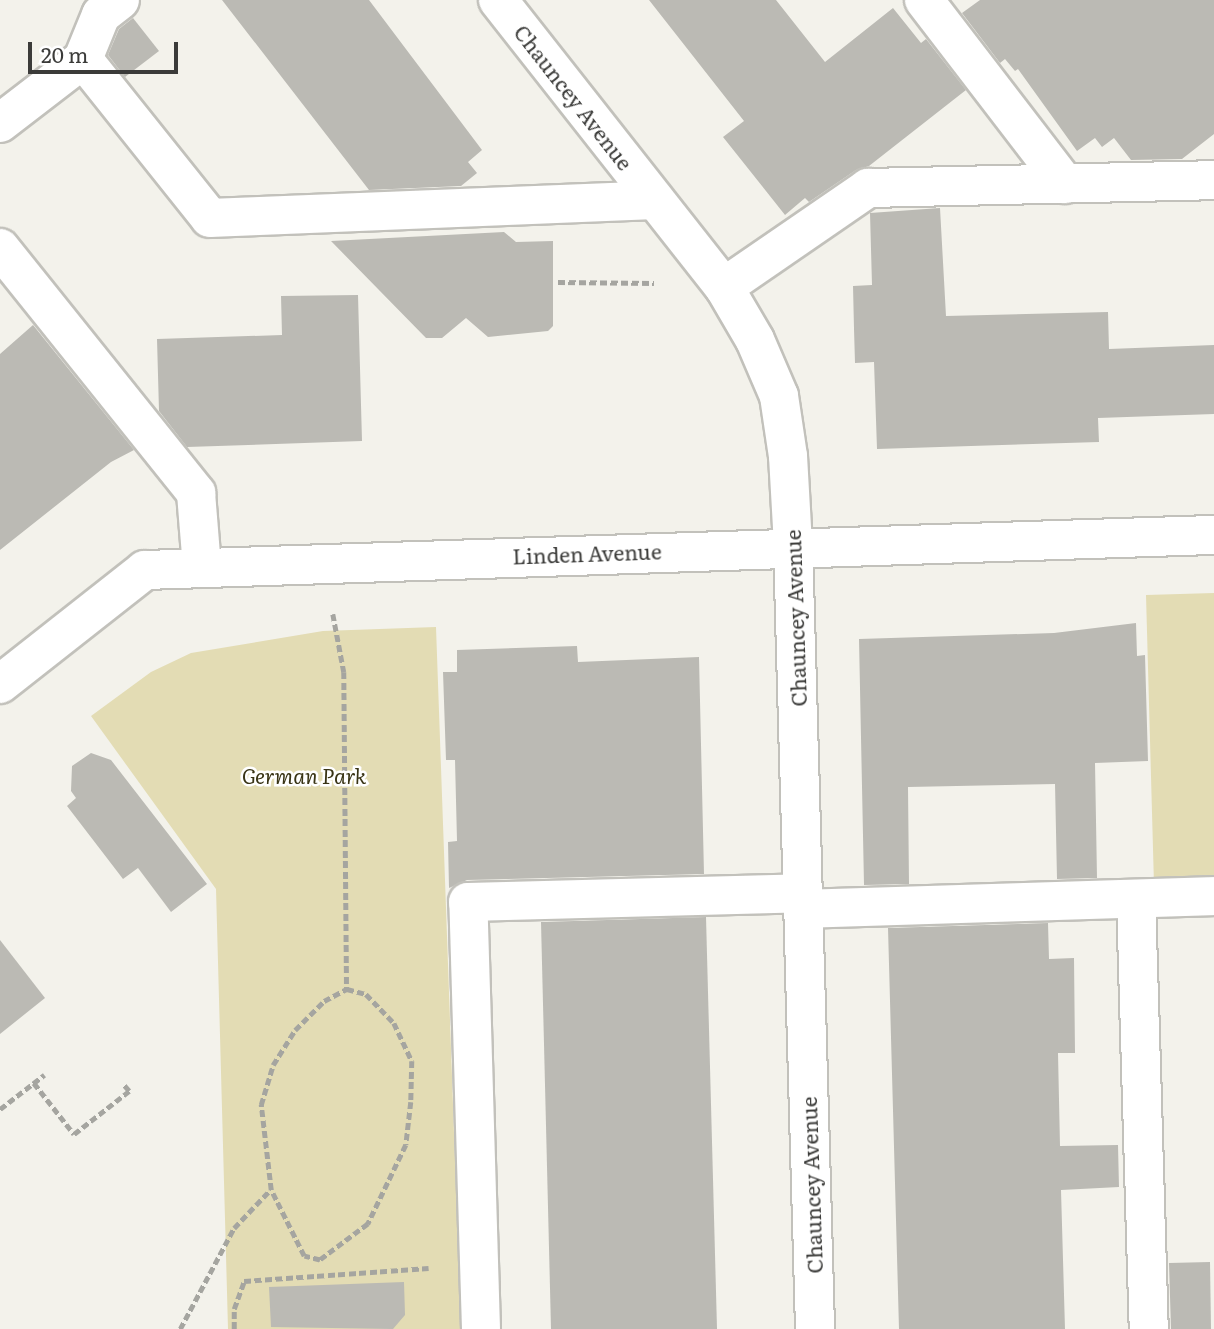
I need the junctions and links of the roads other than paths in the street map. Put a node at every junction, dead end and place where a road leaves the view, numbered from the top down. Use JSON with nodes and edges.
{"nodes":[{"id":1,"x":120,"y":0,"type":"edge"},
{"id":2,"x":498,"y":0,"type":"edge"},
{"id":3,"x":924,"y":0,"type":"edge"},
{"id":4,"x":83,"y":59,"type":"junction"},
{"id":5,"x":0,"y":123,"type":"edge"},
{"id":6,"x":1214,"y":180,"type":"edge"},
{"id":7,"x":1065,"y":184,"type":"junction"},
{"id":8,"x":655,"y":200,"type":"junction"},
{"id":9,"x":0,"y":247,"type":"edge"},
{"id":10,"x":724,"y":287,"type":"junction"},
{"id":11,"x":1214,"y":535,"type":"edge"},
{"id":12,"x":793,"y":545,"type":"junction"},
{"id":13,"x":202,"y":568,"type":"junction"},
{"id":14,"x":0,"y":684,"type":"edge"},
{"id":15,"x":1214,"y":896,"type":"edge"},
{"id":16,"x":1136,"y":899,"type":"junction"},
{"id":17,"x":803,"y":901,"type":"junction"},
{"id":18,"x":481,"y":1329,"type":"edge"},
{"id":19,"x":815,"y":1329,"type":"edge"},
{"id":20,"x":1149,"y":1329,"type":"edge"}],
"edges":[{"from":1,"to":4,"type":"street"},
{"from":2,"to":8,"type":"street","name":"Chauncey Avenue"},
{"from":3,"to":7,"type":"street"},
{"from":4,"to":5,"type":"street"},
{"from":4,"to":8,"type":"street"},
{"from":6,"to":7,"type":"street"},
{"from":7,"to":10,"type":"street"},
{"from":8,"to":10,"type":"street","name":"Chauncey Avenue"},
{"from":9,"to":13,"type":"street"},
{"from":10,"to":12,"type":"street","name":"Chauncey Avenue"},
{"from":11,"to":12,"type":"street","name":"Linden Avenue"},
{"from":12,"to":13,"type":"street","name":"Linden Avenue"},
{"from":12,"to":17,"type":"street","name":"Chauncey Avenue"},
{"from":13,"to":14,"type":"street","name":"Linden Avenue"},
{"from":15,"to":16,"type":"street"},
{"from":16,"to":17,"type":"street"},
{"from":16,"to":20,"type":"street"},
{"from":17,"to":18,"type":"street"},
{"from":17,"to":19,"type":"street","name":"Chauncey Avenue"}]}
